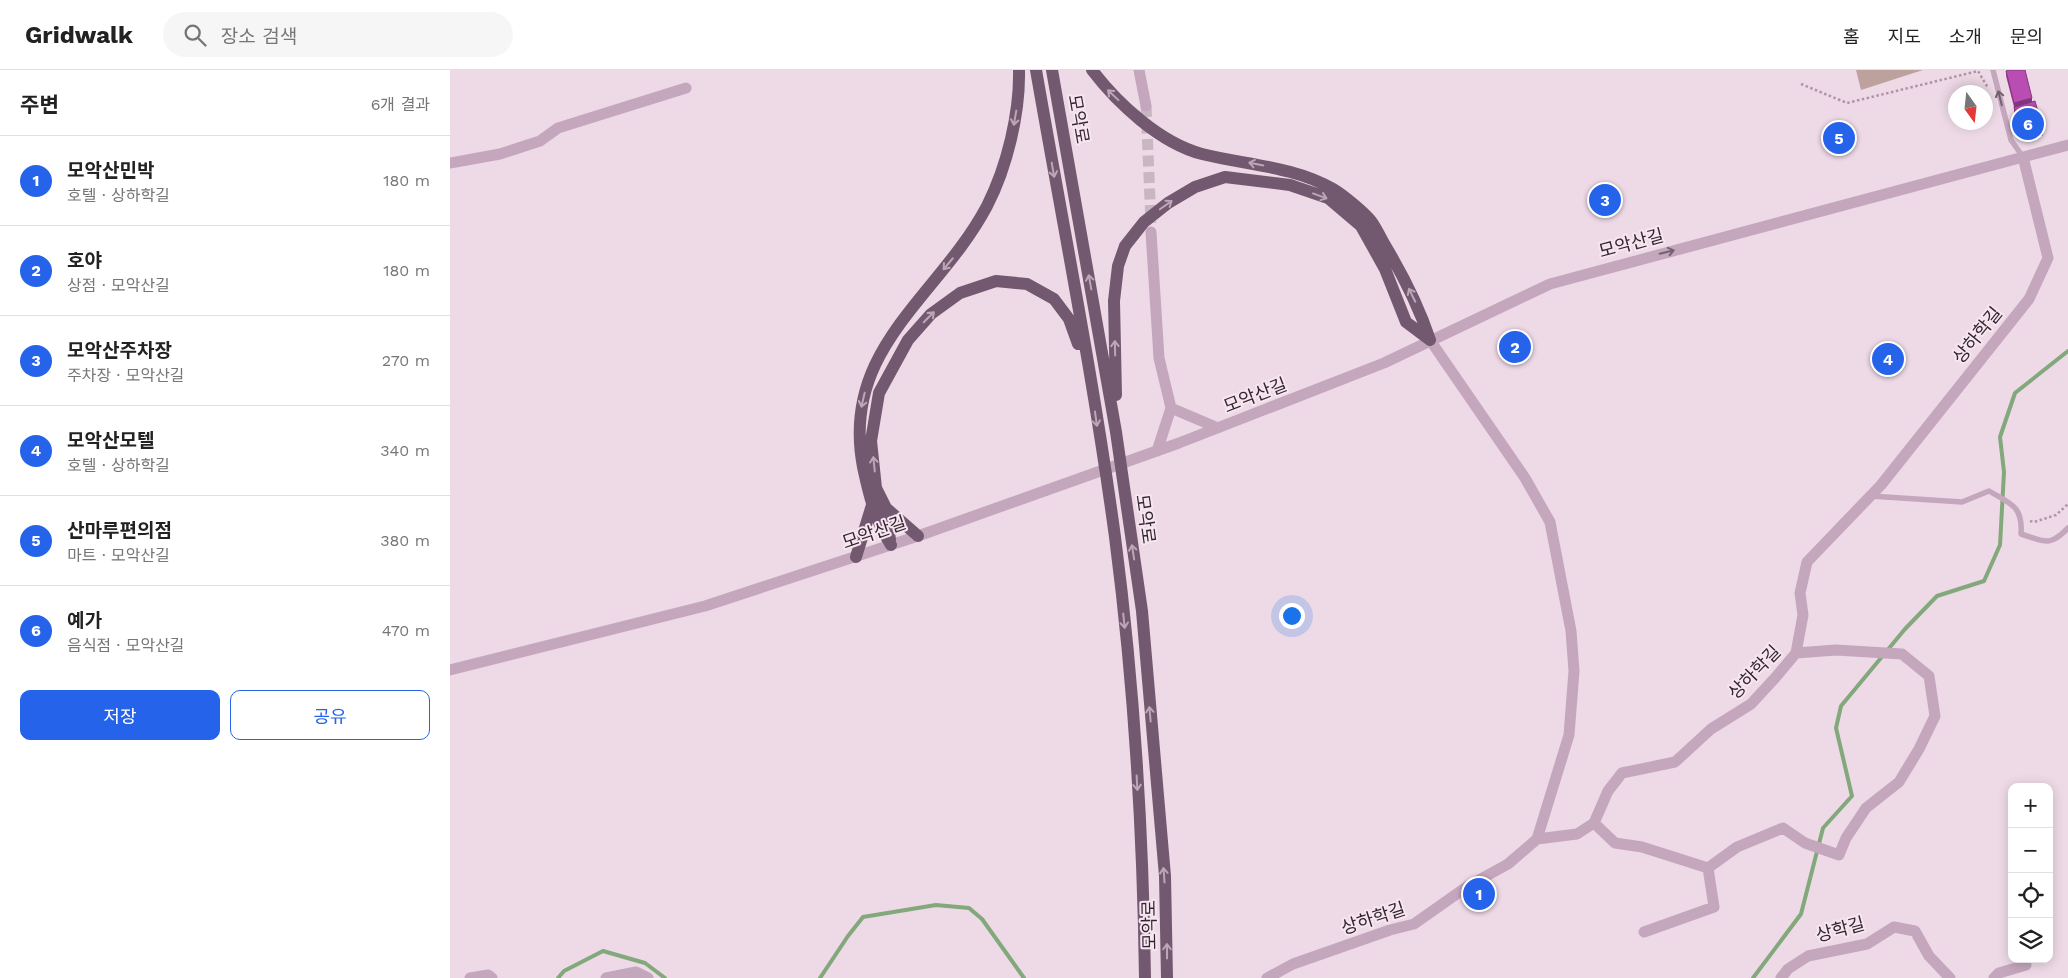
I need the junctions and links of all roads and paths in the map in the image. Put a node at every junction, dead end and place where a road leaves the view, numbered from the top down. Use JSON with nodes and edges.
{"nodes":[{"id":1,"x":1019,"y":70,"type":"edge"},
{"id":2,"x":1036,"y":70,"type":"edge"},
{"id":3,"x":1052,"y":70,"type":"edge"},
{"id":4,"x":1092,"y":70,"type":"edge"},
{"id":5,"x":1139,"y":70,"type":"edge"},
{"id":6,"x":1993,"y":70,"type":"edge"},
{"id":7,"x":1801,"y":84,"type":"dead end"},
{"id":8,"x":1986,"y":85,"type":"edge"},
{"id":9,"x":686,"y":88,"type":"dead end"},
{"id":10,"x":1146,"y":106,"type":"tunnel mouth"},
{"id":11,"x":2068,"y":145,"type":"edge"},
{"id":12,"x":2024,"y":157,"type":"junction"},
{"id":13,"x":450,"y":163,"type":"edge"},
{"id":14,"x":1151,"y":232,"type":"tunnel mouth"},
{"id":15,"x":1430,"y":340,"type":"junction"},
{"id":16,"x":1093,"y":398,"type":"junction"},
{"id":17,"x":1171,"y":408,"type":"junction"},
{"id":18,"x":1218,"y":428,"type":"junction"},
{"id":19,"x":1116,"y":432,"type":"junction"},
{"id":20,"x":1157,"y":451,"type":"junction"},
{"id":21,"x":1870,"y":496,"type":"junction"},
{"id":22,"x":2068,"y":504,"type":"edge"},
{"id":23,"x":872,"y":505,"type":"junction"},
{"id":24,"x":886,"y":508,"type":"junction"},
{"id":25,"x":2022,"y":520,"type":"junction"},
{"id":26,"x":2068,"y":528,"type":"edge"},
{"id":27,"x":918,"y":536,"type":"junction"},
{"id":28,"x":891,"y":545,"type":"junction"},
{"id":29,"x":856,"y":557,"type":"junction"},
{"id":30,"x":1796,"y":653,"type":"junction"},
{"id":31,"x":450,"y":670,"type":"edge"},
{"id":32,"x":1594,"y":822,"type":"junction"},
{"id":33,"x":1537,"y":839,"type":"junction"},
{"id":34,"x":1708,"y":868,"type":"junction"},
{"id":35,"x":1644,"y":932,"type":"dead end"},
{"id":36,"x":2026,"y":965,"type":"dead end"},
{"id":37,"x":470,"y":978,"type":"edge"},
{"id":38,"x":492,"y":978,"type":"edge"},
{"id":39,"x":606,"y":978,"type":"edge"},
{"id":40,"x":648,"y":978,"type":"edge"},
{"id":41,"x":1145,"y":978,"type":"edge"},
{"id":42,"x":1167,"y":978,"type":"edge"},
{"id":43,"x":1267,"y":978,"type":"edge"},
{"id":44,"x":1781,"y":978,"type":"edge"},
{"id":45,"x":1950,"y":978,"type":"edge"},
{"id":46,"x":1994,"y":978,"type":"edge"}],
"edges":[{"from":1,"to":23,"type":"main road","one_way":true},
{"from":2,"to":16,"type":"main road","name":"모악로","one_way":true},
{"from":19,"to":3,"type":"main road","name":"모악로","one_way":true},
{"from":15,"to":4,"type":"main road","one_way":true},
{"from":5,"to":10,"type":"street"},
{"from":12,"to":6,"type":"lane","one_way":true},
{"from":7,"to":8,"type":"path"},
{"from":9,"to":13,"type":"street"},
{"from":11,"to":12,"type":"street","name":"모악산길"},
{"from":15,"to":12,"type":"street","name":"모악산길","one_way":true},
{"from":12,"to":21,"type":"street","name":"상하학길"},
{"from":14,"to":17,"type":"street"},
{"from":15,"to":18,"type":"street","name":"모악산길"},
{"from":19,"to":15,"type":"main road","one_way":true},
{"from":15,"to":33,"type":"street"},
{"from":24,"to":16,"type":"main road","one_way":true},
{"from":16,"to":41,"type":"main road","name":"모악로","one_way":true},
{"from":17,"to":18,"type":"street"},
{"from":17,"to":20,"type":"street"},
{"from":18,"to":20,"type":"street","name":"모악산길"},
{"from":42,"to":19,"type":"main road","name":"모악로","one_way":true},
{"from":20,"to":27,"type":"street","name":"모악산길"},
{"from":21,"to":25,"type":"lane"},
{"from":21,"to":30,"type":"street","name":"상하학길"},
{"from":22,"to":25,"type":"path"},
{"from":23,"to":28,"type":"main road"},
{"from":23,"to":29,"type":"main road"},
{"from":24,"to":27,"type":"main road"},
{"from":24,"to":28,"type":"main road"},
{"from":25,"to":26,"type":"lane"},
{"from":27,"to":28,"type":"street","name":"모악산길"},
{"from":28,"to":29,"type":"street","name":"모악산길"},
{"from":29,"to":31,"type":"street","name":"모악산길"},
{"from":30,"to":32,"type":"street","name":"상하학길"},
{"from":30,"to":34,"type":"street"},
{"from":32,"to":33,"type":"street"},
{"from":32,"to":34,"type":"street"},
{"from":33,"to":43,"type":"street","name":"상하학길"},
{"from":34,"to":35,"type":"street"},
{"from":36,"to":46,"type":"street"},
{"from":37,"to":38,"type":"street"},
{"from":39,"to":40,"type":"street"},
{"from":44,"to":45,"type":"street","name":"상학길"}]}
